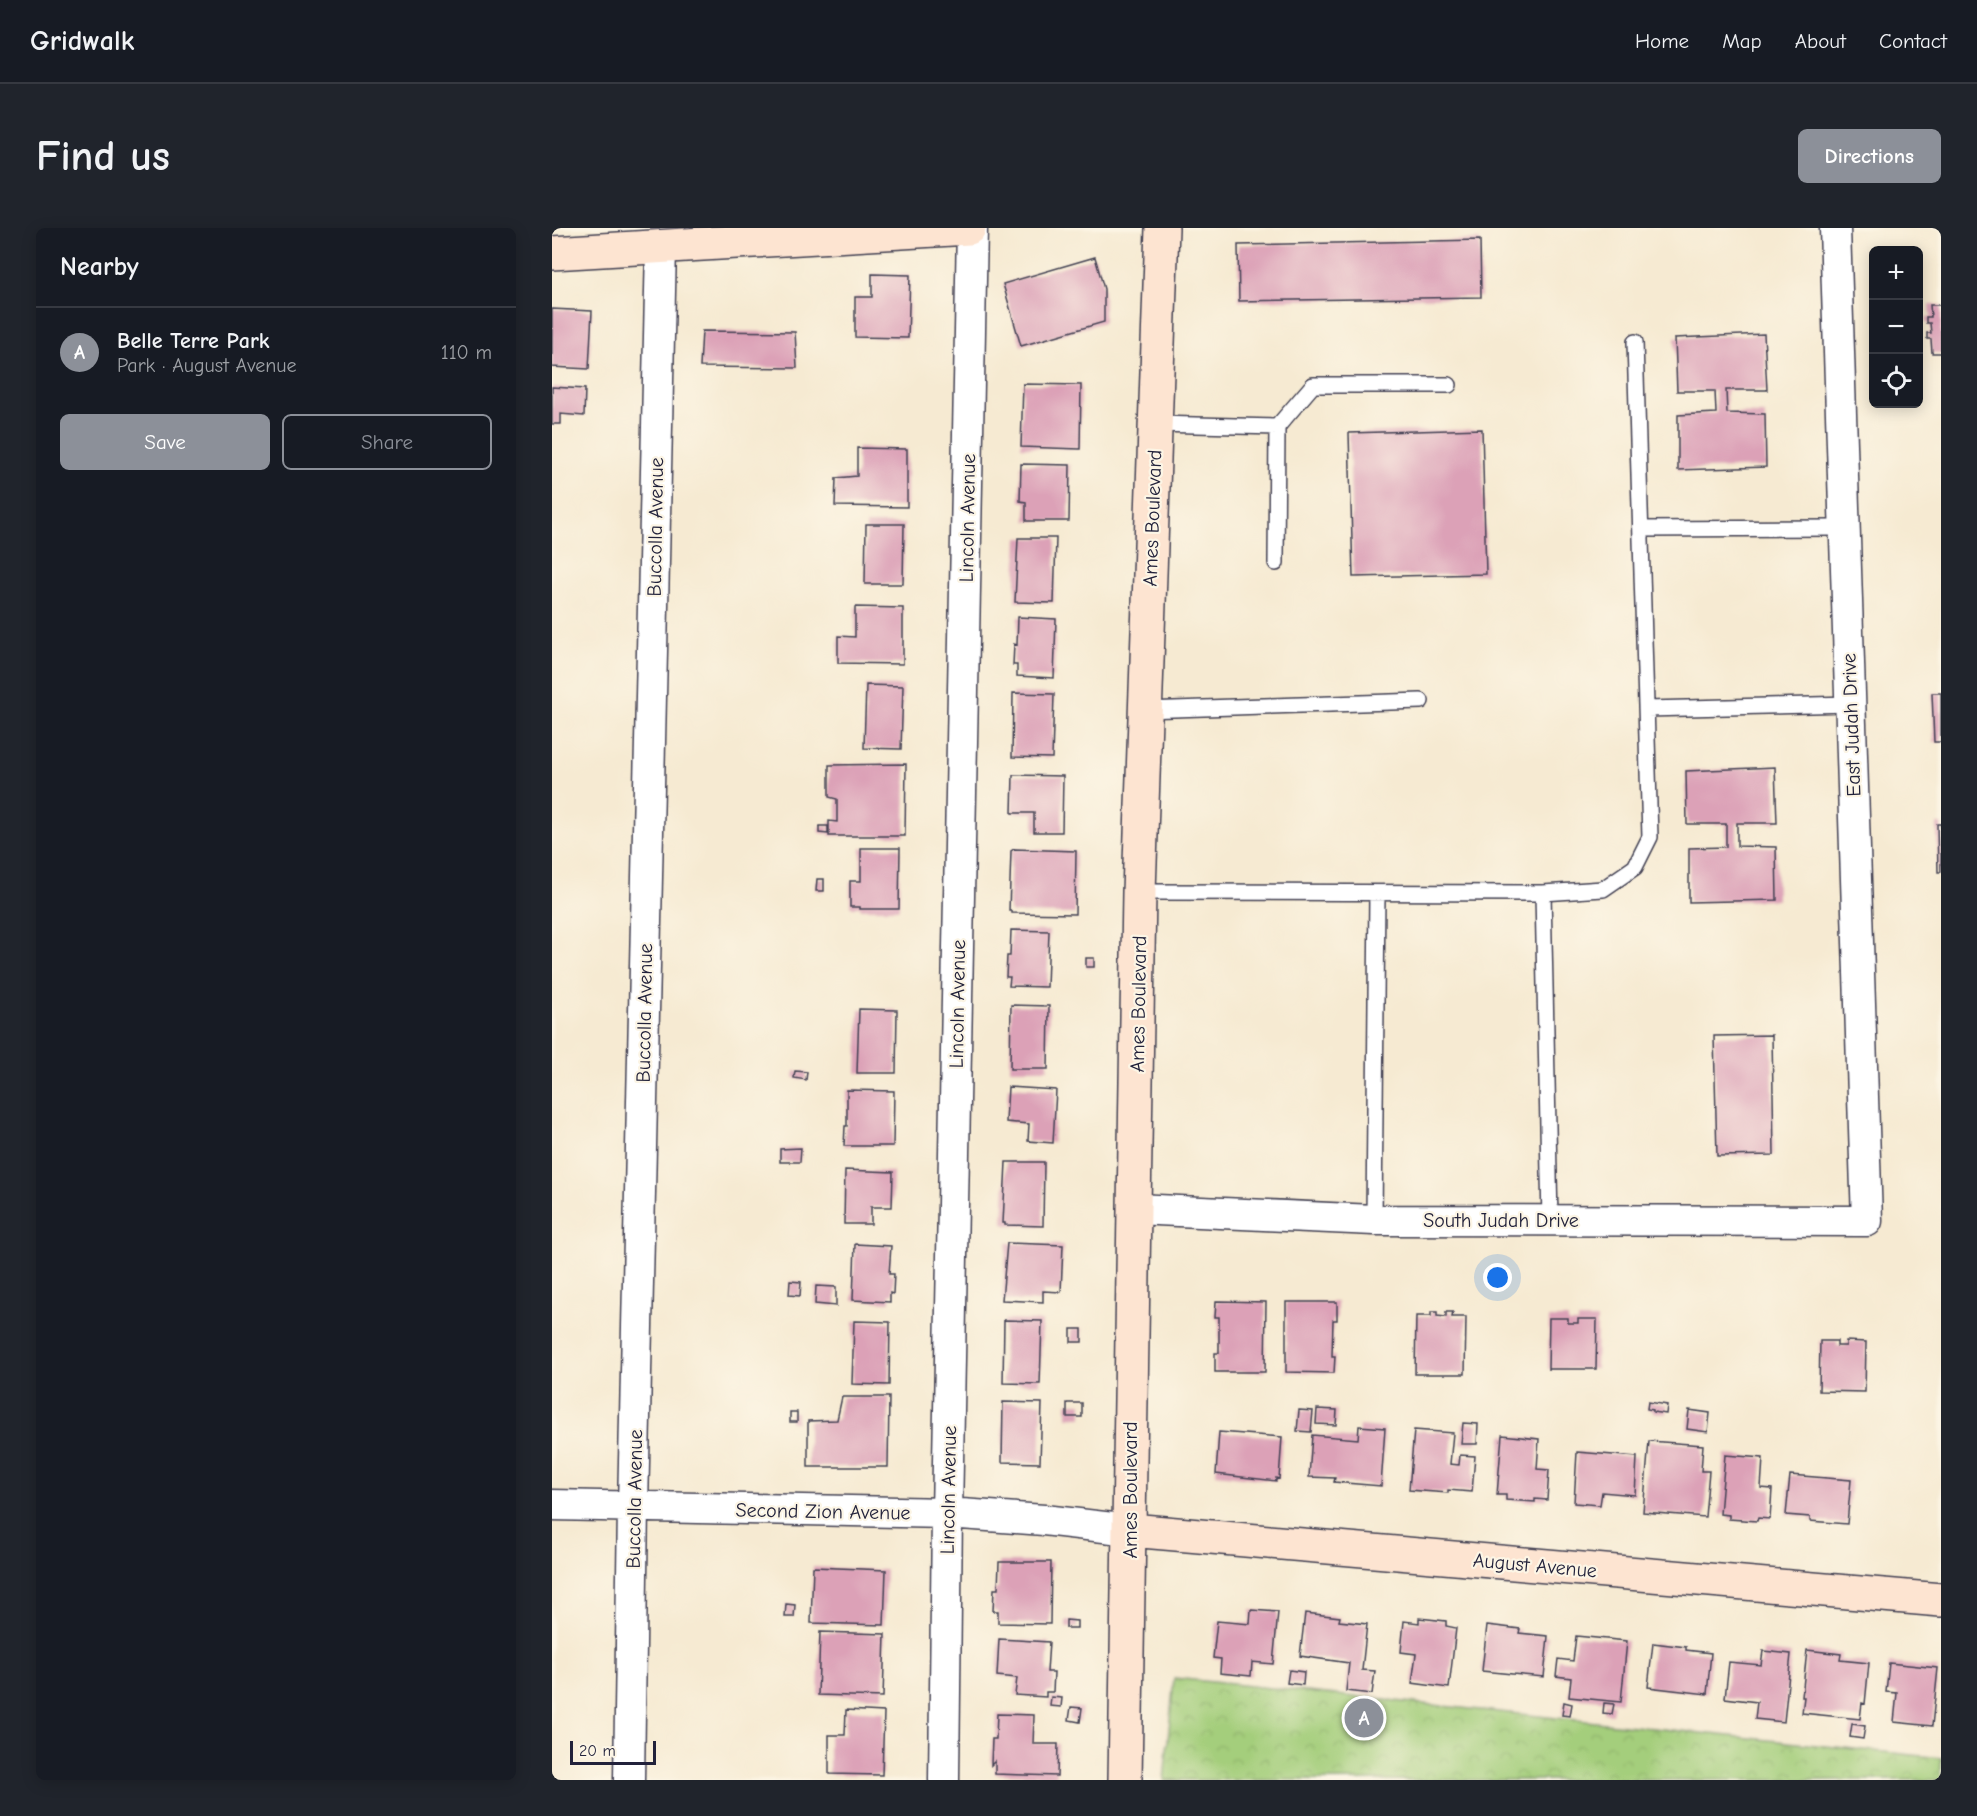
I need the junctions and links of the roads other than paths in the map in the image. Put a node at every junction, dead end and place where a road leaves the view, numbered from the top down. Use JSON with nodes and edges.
{"nodes":[{"id":1,"x":970,"y":228,"type":"edge"},
{"id":2,"x":1162,"y":228,"type":"edge"},
{"id":3,"x":1835,"y":228,"type":"edge"},
{"id":4,"x":822,"y":232,"type":"edge"},
{"id":5,"x":661,"y":246,"type":"junction"},
{"id":6,"x":552,"y":253,"type":"edge"},
{"id":7,"x":1635,"y":342,"type":"dead end"},
{"id":8,"x":1449,"y":386,"type":"dead end"},
{"id":9,"x":1155,"y":424,"type":"junction"},
{"id":10,"x":1277,"y":427,"type":"junction"},
{"id":11,"x":1845,"y":528,"type":"junction"},
{"id":12,"x":1641,"y":530,"type":"junction"},
{"id":13,"x":1276,"y":563,"type":"dead end"},
{"id":14,"x":1421,"y":701,"type":"dead end"},
{"id":15,"x":1851,"y":704,"type":"junction"},
{"id":16,"x":1647,"y":709,"type":"junction"},
{"id":17,"x":1144,"y":710,"type":"junction"},
{"id":18,"x":1139,"y":892,"type":"junction"},
{"id":19,"x":1377,"y":894,"type":"junction"},
{"id":20,"x":1543,"y":894,"type":"junction"},
{"id":21,"x":1135,"y":1209,"type":"junction"},
{"id":22,"x":1374,"y":1220,"type":"junction"},
{"id":23,"x":1550,"y":1220,"type":"junction"},
{"id":24,"x":1867,"y":1221,"type":"joint"},
{"id":25,"x":552,"y":1505,"type":"edge"},
{"id":26,"x":633,"y":1507,"type":"junction"},
{"id":27,"x":947,"y":1513,"type":"junction"},
{"id":28,"x":1130,"y":1530,"type":"junction"},
{"id":29,"x":1941,"y":1600,"type":"edge"},
{"id":30,"x":629,"y":1780,"type":"edge"},
{"id":31,"x":944,"y":1780,"type":"edge"},
{"id":32,"x":1125,"y":1780,"type":"edge"}],
"edges":[{"from":1,"to":4,"type":"street"},
{"from":1,"to":27,"type":"street","name":"Lincoln Avenue"},
{"from":2,"to":9,"type":"street","name":"Ames Boulevard"},
{"from":3,"to":11,"type":"street","name":"East Judah Drive"},
{"from":4,"to":5,"type":"street"},
{"from":5,"to":6,"type":"street"},
{"from":5,"to":26,"type":"street","name":"Buccolla Avenue"},
{"from":7,"to":12,"type":"lane"},
{"from":8,"to":10,"type":"lane"},
{"from":9,"to":10,"type":"lane"},
{"from":9,"to":17,"type":"street","name":"Ames Boulevard"},
{"from":10,"to":13,"type":"lane"},
{"from":11,"to":12,"type":"lane"},
{"from":11,"to":15,"type":"street","name":"East Judah Drive"},
{"from":12,"to":16,"type":"lane"},
{"from":14,"to":17,"type":"lane"},
{"from":15,"to":16,"type":"lane"},
{"from":15,"to":24,"type":"street","name":"East Judah Drive"},
{"from":16,"to":20,"type":"lane"},
{"from":17,"to":18,"type":"street","name":"Ames Boulevard"},
{"from":18,"to":19,"type":"lane"},
{"from":18,"to":21,"type":"street","name":"Ames Boulevard"},
{"from":19,"to":20,"type":"lane"},
{"from":19,"to":22,"type":"lane"},
{"from":20,"to":23,"type":"lane"},
{"from":21,"to":22,"type":"street","name":"South Judah Drive"},
{"from":21,"to":28,"type":"street","name":"Ames Boulevard"},
{"from":22,"to":23,"type":"street","name":"South Judah Drive"},
{"from":23,"to":24,"type":"street","name":"South Judah Drive"},
{"from":25,"to":26,"type":"street","name":"Second Zion Avenue"},
{"from":26,"to":27,"type":"street","name":"Second Zion Avenue"},
{"from":26,"to":30,"type":"street","name":"Buccolla Avenue"},
{"from":27,"to":28,"type":"street","name":"Second Zion Avenue"},
{"from":27,"to":31,"type":"street","name":"Lincoln Avenue"},
{"from":28,"to":29,"type":"street","name":"August Avenue"},
{"from":28,"to":32,"type":"street","name":"Ames Boulevard"}]}
